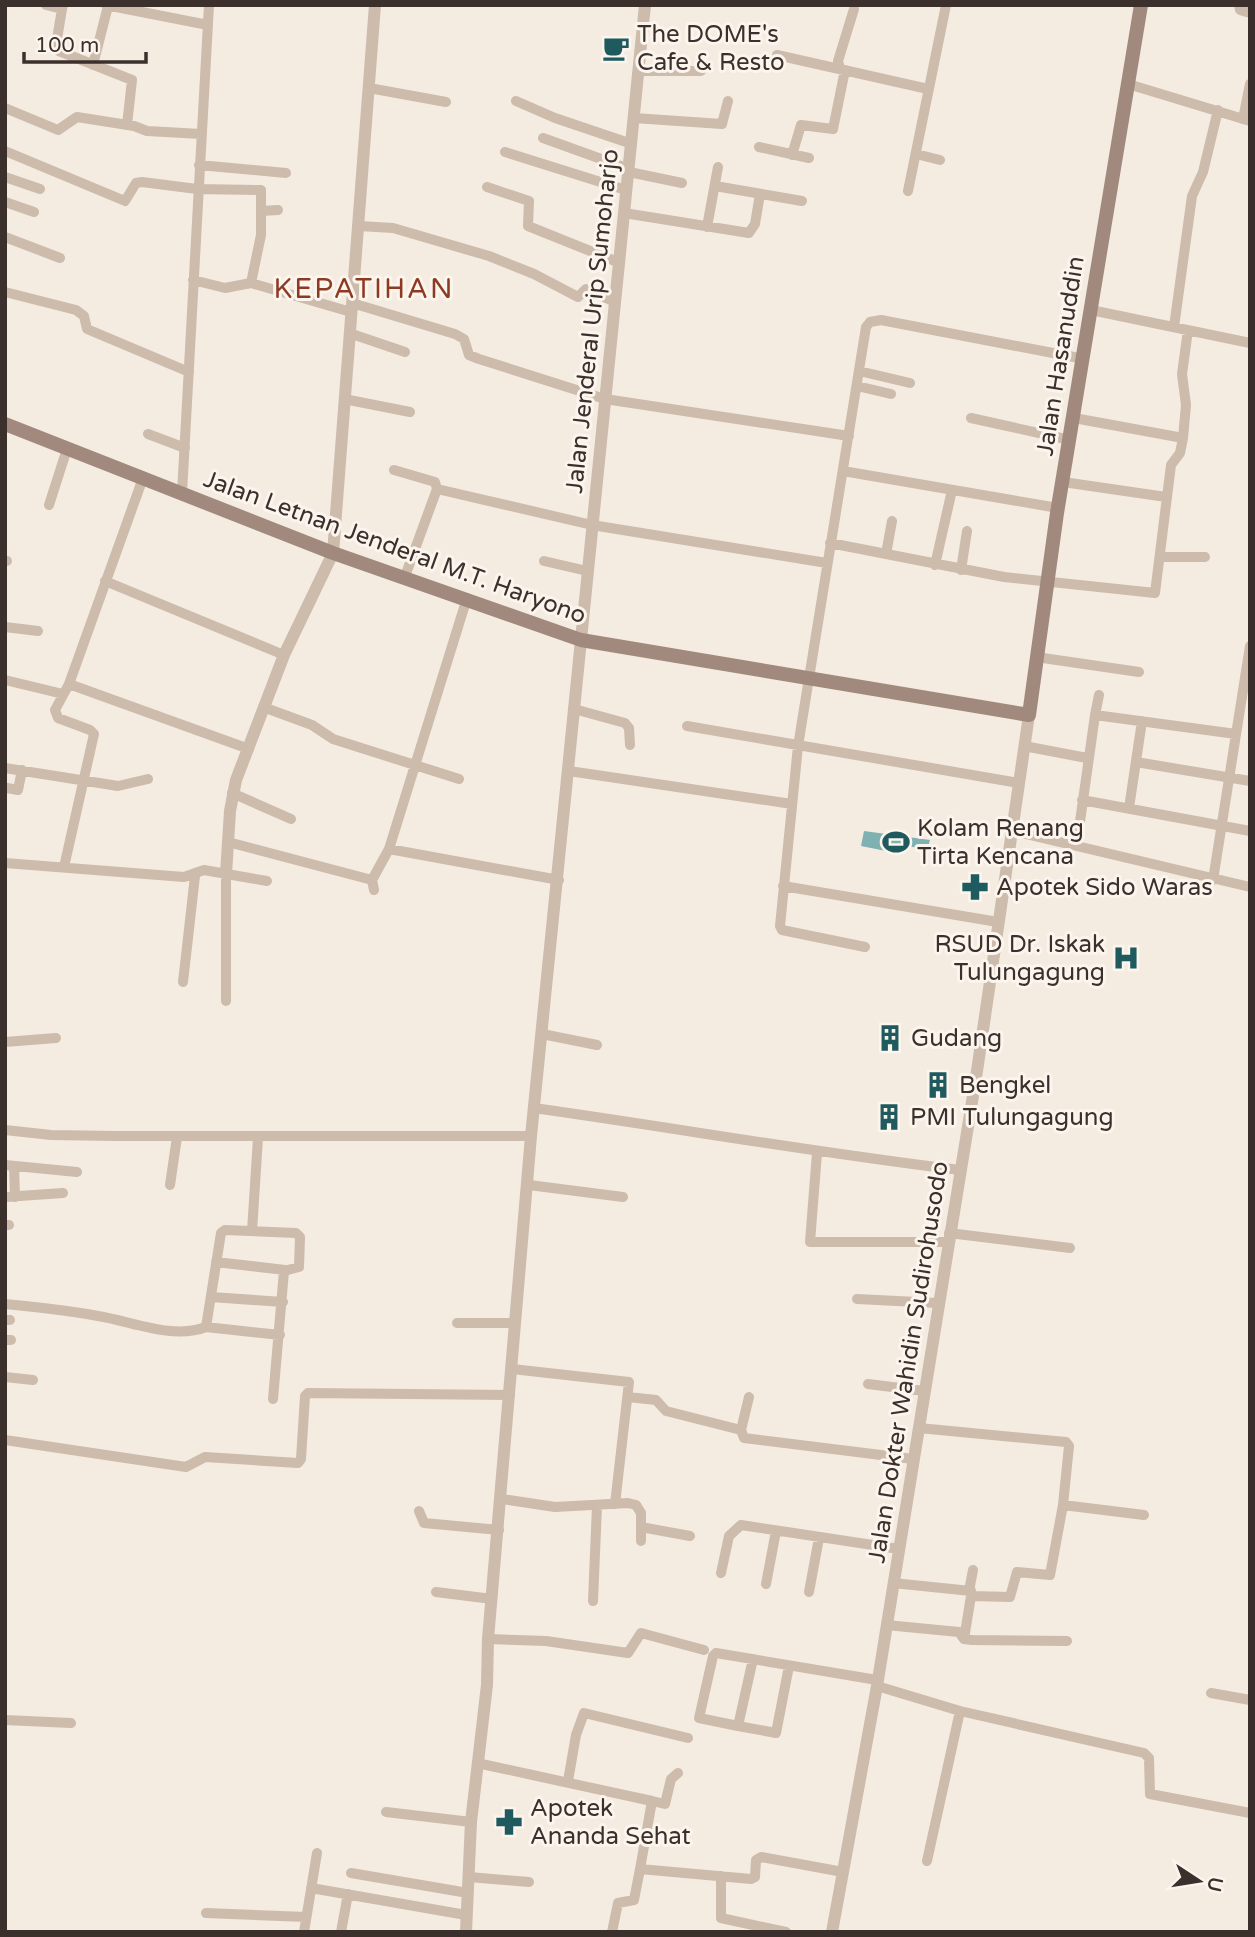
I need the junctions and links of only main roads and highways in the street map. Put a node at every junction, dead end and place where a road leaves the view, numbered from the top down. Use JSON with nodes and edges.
{"nodes":[{"id":1,"x":1141,"y":5,"type":"edge"},
{"id":2,"x":5,"y":424,"type":"edge"},
{"id":3,"x":1029,"y":715,"type":"joint"}],
"edges":[{"from":1,"to":3,"type":"main road","name":"Jalan Hasanuddin"},
{"from":2,"to":3,"type":"main road","name":"Jalan Letnan Jenderal M.T. Haryono"}]}
